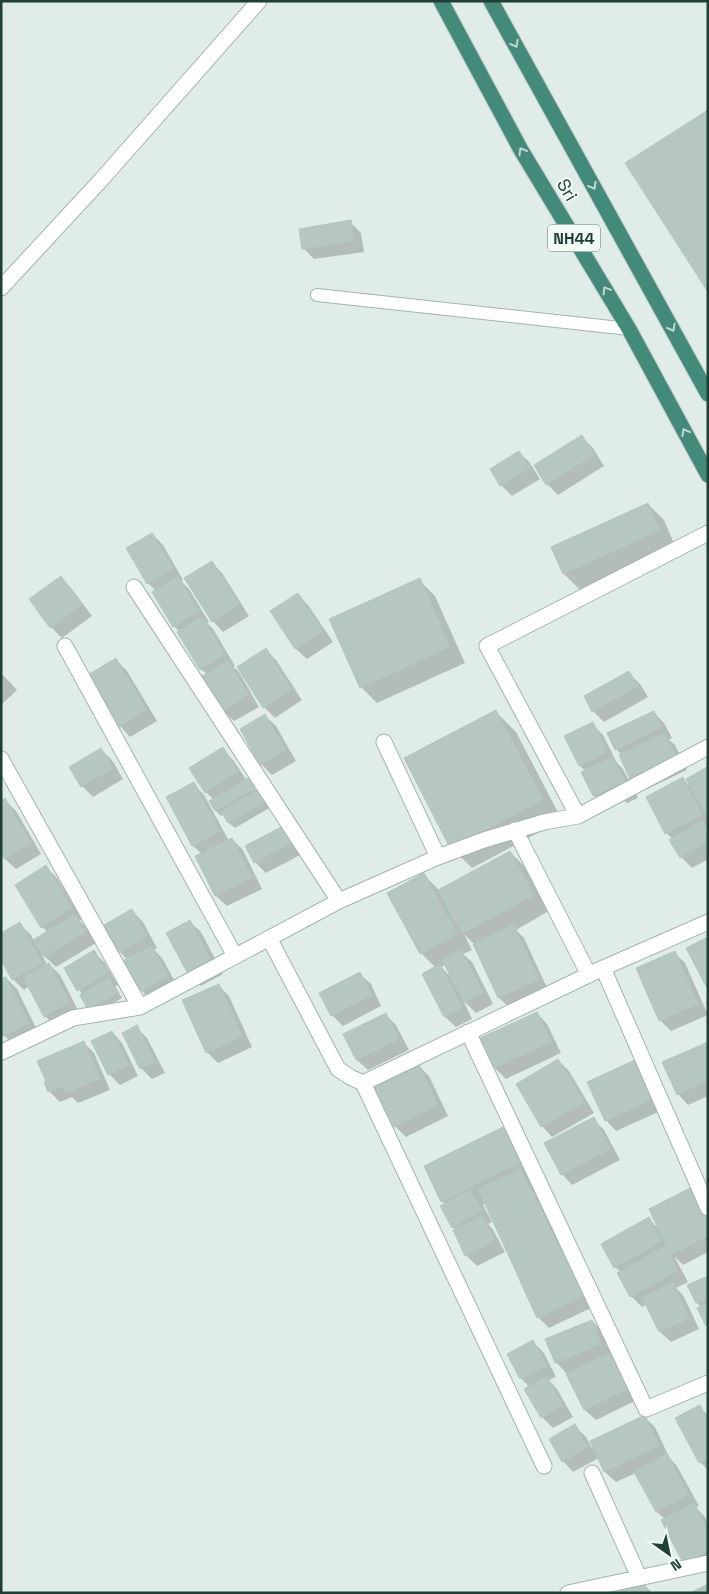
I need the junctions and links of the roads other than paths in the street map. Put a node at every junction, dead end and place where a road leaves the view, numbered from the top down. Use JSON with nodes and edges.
{"nodes":[{"id":1,"x":259,"y":1,"type":"edge"},
{"id":2,"x":441,"y":1,"type":"edge"},
{"id":3,"x":491,"y":1,"type":"edge"},
{"id":4,"x":1,"y":288,"type":"edge"},
{"id":5,"x":317,"y":295,"type":"dead end"},
{"id":6,"x":629,"y":329,"type":"junction"},
{"id":7,"x":708,"y":394,"type":"edge"},
{"id":8,"x":708,"y":475,"type":"edge"},
{"id":9,"x":708,"y":533,"type":"edge"},
{"id":10,"x":134,"y":587,"type":"dead end"},
{"id":11,"x":65,"y":646,"type":"dead end"},
{"id":12,"x":384,"y":742,"type":"dead end"},
{"id":13,"x":708,"y":747,"type":"edge"},
{"id":14,"x":1,"y":759,"type":"edge"},
{"id":15,"x":578,"y":816,"type":"junction"},
{"id":16,"x":514,"y":830,"type":"junction"},
{"id":17,"x":438,"y":857,"type":"junction"},
{"id":18,"x":340,"y":901,"type":"junction"},
{"id":19,"x":708,"y":922,"type":"edge"},
{"id":20,"x":269,"y":938,"type":"junction"},
{"id":21,"x":235,"y":956,"type":"junction"},
{"id":22,"x":604,"y":968,"type":"junction"},
{"id":23,"x":589,"y":975,"type":"junction"},
{"id":24,"x":140,"y":1007,"type":"junction"},
{"id":25,"x":468,"y":1032,"type":"junction"},
{"id":26,"x":2,"y":1052,"type":"edge"},
{"id":27,"x":363,"y":1083,"type":"junction"},
{"id":28,"x":708,"y":1208,"type":"edge"},
{"id":29,"x":708,"y":1383,"type":"edge"},
{"id":30,"x":544,"y":1466,"type":"dead end"},
{"id":31,"x":592,"y":1473,"type":"dead end"},
{"id":32,"x":708,"y":1563,"type":"edge"},
{"id":33,"x":639,"y":1577,"type":"junction"},
{"id":34,"x":568,"y":1593,"type":"edge"}],
"edges":[{"from":1,"to":4,"type":"street"},
{"from":6,"to":2,"type":"highway","name":"Sri","number":"NH44","one_way":true},
{"from":3,"to":7,"type":"highway","number":"NH44","one_way":true},
{"from":5,"to":6,"type":"lane"},
{"from":8,"to":6,"type":"highway","name":"Sri","number":"NH44","one_way":true},
{"from":9,"to":15,"type":"street"},
{"from":10,"to":18,"type":"street"},
{"from":11,"to":21,"type":"street"},
{"from":12,"to":17,"type":"street"},
{"from":13,"to":15,"type":"street"},
{"from":14,"to":24,"type":"street"},
{"from":15,"to":16,"type":"street"},
{"from":16,"to":17,"type":"street"},
{"from":16,"to":23,"type":"street"},
{"from":17,"to":18,"type":"street"},
{"from":18,"to":20,"type":"street"},
{"from":19,"to":22,"type":"street"},
{"from":20,"to":21,"type":"street"},
{"from":20,"to":27,"type":"street"},
{"from":21,"to":24,"type":"street"},
{"from":22,"to":23,"type":"street"},
{"from":22,"to":28,"type":"street"},
{"from":23,"to":25,"type":"street"},
{"from":24,"to":26,"type":"street"},
{"from":25,"to":27,"type":"street"},
{"from":25,"to":29,"type":"street"},
{"from":27,"to":30,"type":"street"},
{"from":31,"to":33,"type":"street"},
{"from":32,"to":33,"type":"street"},
{"from":33,"to":34,"type":"street"}]}
